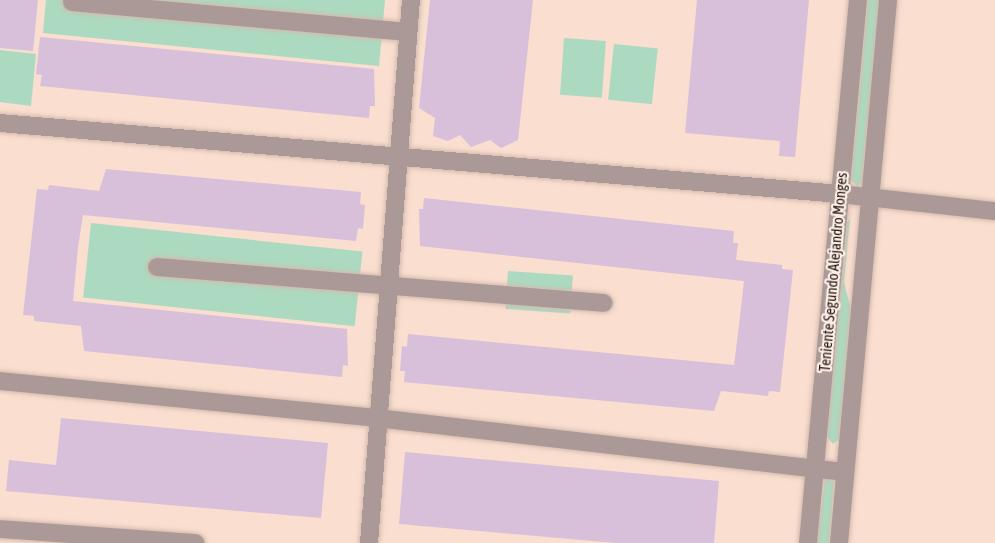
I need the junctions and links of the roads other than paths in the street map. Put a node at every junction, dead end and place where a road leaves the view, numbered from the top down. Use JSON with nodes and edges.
{"nodes":[{"id":1,"x":411,"y":0,"type":"edge"},
{"id":2,"x":858,"y":0,"type":"edge"},
{"id":3,"x":888,"y":0,"type":"edge"},
{"id":4,"x":72,"y":2,"type":"dead end"},
{"id":5,"x":408,"y":32,"type":"junction"},
{"id":6,"x":0,"y":123,"type":"edge"},
{"id":7,"x":396,"y":159,"type":"junction"},
{"id":8,"x":840,"y":194,"type":"junction"},
{"id":9,"x":870,"y":197,"type":"junction"},
{"id":10,"x":995,"y":211,"type":"edge"},
{"id":11,"x":157,"y":267,"type":"dead end"},
{"id":12,"x":387,"y":288,"type":"junction"},
{"id":13,"x":604,"y":303,"type":"dead end"},
{"id":14,"x":0,"y":381,"type":"edge"},
{"id":15,"x":377,"y":418,"type":"junction"},
{"id":16,"x":815,"y":469,"type":"junction"},
{"id":17,"x":846,"y":472,"type":"junction"},
{"id":18,"x":0,"y":529,"type":"edge"},
{"id":19,"x":196,"y":543,"type":"edge"},
{"id":20,"x":369,"y":543,"type":"edge"},
{"id":21,"x":808,"y":543,"type":"edge"},
{"id":22,"x":839,"y":543,"type":"edge"}],
"edges":[{"from":1,"to":5,"type":"street"},
{"from":2,"to":8,"type":"street","name":"Teniente Segundo Alejandro Monges"},
{"from":3,"to":9,"type":"street","name":"Teniente Segundo Alejandro Monges"},
{"from":4,"to":5,"type":"street"},
{"from":5,"to":7,"type":"street"},
{"from":6,"to":7,"type":"street"},
{"from":7,"to":8,"type":"street"},
{"from":7,"to":12,"type":"street"},
{"from":8,"to":9,"type":"street"},
{"from":8,"to":16,"type":"street","name":"Teniente Segundo Alejandro Monges"},
{"from":9,"to":10,"type":"street"},
{"from":9,"to":17,"type":"street","name":"Teniente Segundo Alejandro Monges"},
{"from":11,"to":12,"type":"street"},
{"from":12,"to":13,"type":"street"},
{"from":12,"to":15,"type":"street"},
{"from":14,"to":15,"type":"street"},
{"from":15,"to":16,"type":"street"},
{"from":15,"to":20,"type":"street"},
{"from":16,"to":17,"type":"street"},
{"from":16,"to":21,"type":"street","name":"Teniente Segundo Alejandro Monges"},
{"from":17,"to":22,"type":"street","name":"Teniente Segundo Alejandro Monges"},
{"from":18,"to":19,"type":"street"}]}
